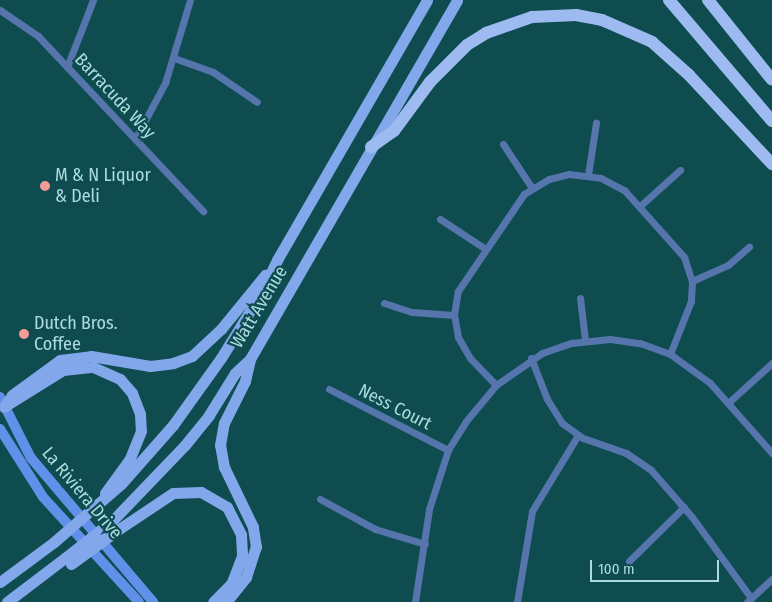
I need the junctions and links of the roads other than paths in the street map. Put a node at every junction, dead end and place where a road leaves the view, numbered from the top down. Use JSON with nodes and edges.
{"nodes":[{"id":1,"x":93,"y":0,"type":"edge"},
{"id":2,"x":190,"y":0,"type":"edge"},
{"id":3,"x":427,"y":0,"type":"edge"},
{"id":4,"x":457,"y":0,"type":"edge"},
{"id":5,"x":669,"y":0,"type":"edge"},
{"id":6,"x":708,"y":0,"type":"edge"},
{"id":7,"x":0,"y":10,"type":"edge"},
{"id":8,"x":174,"y":58,"type":"junction"},
{"id":9,"x":67,"y":67,"type":"junction"},
{"id":10,"x":772,"y":80,"type":"edge"},
{"id":11,"x":257,"y":102,"type":"dead end"},
{"id":12,"x":772,"y":121,"type":"edge"},
{"id":13,"x":596,"y":123,"type":"dead end"},
{"id":14,"x":135,"y":139,"type":"junction"},
{"id":15,"x":503,"y":144,"type":"dead end"},
{"id":16,"x":371,"y":147,"type":"junction"},
{"id":17,"x":772,"y":164,"type":"edge"},
{"id":18,"x":680,"y":170,"type":"dead end"},
{"id":19,"x":588,"y":175,"type":"junction"},
{"id":20,"x":532,"y":188,"type":"junction"},
{"id":21,"x":640,"y":206,"type":"junction"},
{"id":22,"x":203,"y":211,"type":"dead end"},
{"id":23,"x":440,"y":219,"type":"dead end"},
{"id":24,"x":749,"y":246,"type":"dead end"},
{"id":25,"x":484,"y":248,"type":"junction"},
{"id":26,"x":277,"y":260,"type":"junction"},
{"id":27,"x":692,"y":281,"type":"junction"},
{"id":28,"x":580,"y":298,"type":"dead end"},
{"id":29,"x":384,"y":303,"type":"dead end"},
{"id":30,"x":454,"y":316,"type":"junction"},
{"id":31,"x":584,"y":340,"type":"junction"},
{"id":32,"x":670,"y":354,"type":"junction"},
{"id":33,"x":532,"y":358,"type":"junction"},
{"id":34,"x":250,"y":359,"type":"junction"},
{"id":35,"x":772,"y":363,"type":"edge"},
{"id":36,"x":496,"y":385,"type":"junction"},
{"id":37,"x":329,"y":389,"type":"dead end"},
{"id":38,"x":2,"y":402,"type":"edge"},
{"id":39,"x":728,"y":403,"type":"junction"},
{"id":40,"x":0,"y":429,"type":"edge"},
{"id":41,"x":578,"y":435,"type":"junction"},
{"id":42,"x":448,"y":450,"type":"junction"},
{"id":43,"x":772,"y":453,"type":"edge"},
{"id":44,"x":320,"y":499,"type":"dead end"},
{"id":45,"x":99,"y":503,"type":"junction"},
{"id":46,"x":684,"y":507,"type":"junction"},
{"id":47,"x":116,"y":524,"type":"junction"},
{"id":48,"x":425,"y":544,"type":"junction"},
{"id":49,"x":629,"y":561,"type":"dead end"},
{"id":50,"x":772,"y":579,"type":"edge"},
{"id":51,"x":0,"y":582,"type":"edge"},
{"id":52,"x":749,"y":600,"type":"edge"},
{"id":53,"x":8,"y":601,"type":"edge"},
{"id":54,"x":139,"y":602,"type":"edge"},
{"id":55,"x":153,"y":602,"type":"edge"},
{"id":56,"x":213,"y":602,"type":"edge"},
{"id":57,"x":226,"y":602,"type":"edge"},
{"id":58,"x":415,"y":602,"type":"edge"},
{"id":59,"x":517,"y":602,"type":"edge"}],
"edges":[{"from":1,"to":9,"type":"street"},
{"from":2,"to":8,"type":"street"},
{"from":3,"to":26,"type":"main road","name":"Watt Avenue"},
{"from":4,"to":16,"type":"main road","name":"Watt Avenue"},
{"from":5,"to":12,"type":"highway"},
{"from":6,"to":10,"type":"highway"},
{"from":7,"to":9,"type":"street","name":"Barracuda Way"},
{"from":8,"to":11,"type":"street"},
{"from":8,"to":14,"type":"street"},
{"from":9,"to":14,"type":"street","name":"Barracuda Way"},
{"from":13,"to":19,"type":"street"},
{"from":14,"to":22,"type":"street","name":"Barracuda Way"},
{"from":15,"to":20,"type":"street"},
{"from":16,"to":17,"type":"highway"},
{"from":16,"to":34,"type":"main road","name":"Watt Avenue"},
{"from":18,"to":21,"type":"street"},
{"from":19,"to":20,"type":"street"},
{"from":19,"to":21,"type":"street"},
{"from":20,"to":25,"type":"street"},
{"from":21,"to":27,"type":"street"},
{"from":23,"to":25,"type":"street"},
{"from":24,"to":27,"type":"street"},
{"from":25,"to":30,"type":"street"},
{"from":26,"to":38,"type":"main road"},
{"from":26,"to":45,"type":"main road","name":"Watt Avenue"},
{"from":27,"to":32,"type":"street"},
{"from":28,"to":31,"type":"street"},
{"from":29,"to":30,"type":"street"},
{"from":30,"to":36,"type":"street"},
{"from":31,"to":32,"type":"street"},
{"from":31,"to":33,"type":"street"},
{"from":32,"to":39,"type":"street"},
{"from":33,"to":36,"type":"street"},
{"from":33,"to":41,"type":"street"},
{"from":34,"to":47,"type":"main road","name":"Watt Avenue"},
{"from":34,"to":57,"type":"main road"},
{"from":35,"to":39,"type":"street"},
{"from":36,"to":42,"type":"street"},
{"from":37,"to":42,"type":"street","name":"Ness Court"},
{"from":38,"to":45,"type":"main road"},
{"from":38,"to":55,"type":"street","name":"La Riviera Drive"},
{"from":39,"to":43,"type":"street"},
{"from":40,"to":54,"type":"street","name":"La Riviera Drive"},
{"from":41,"to":46,"type":"street"},
{"from":41,"to":59,"type":"street"},
{"from":42,"to":48,"type":"street"},
{"from":44,"to":48,"type":"street"},
{"from":45,"to":51,"type":"main road","name":"Watt Avenue","bridge":true},
{"from":46,"to":49,"type":"street"},
{"from":46,"to":52,"type":"street"},
{"from":47,"to":53,"type":"main road","bridge":true},
{"from":47,"to":56,"type":"main road"},
{"from":48,"to":58,"type":"street"},
{"from":50,"to":52,"type":"street"}]}
